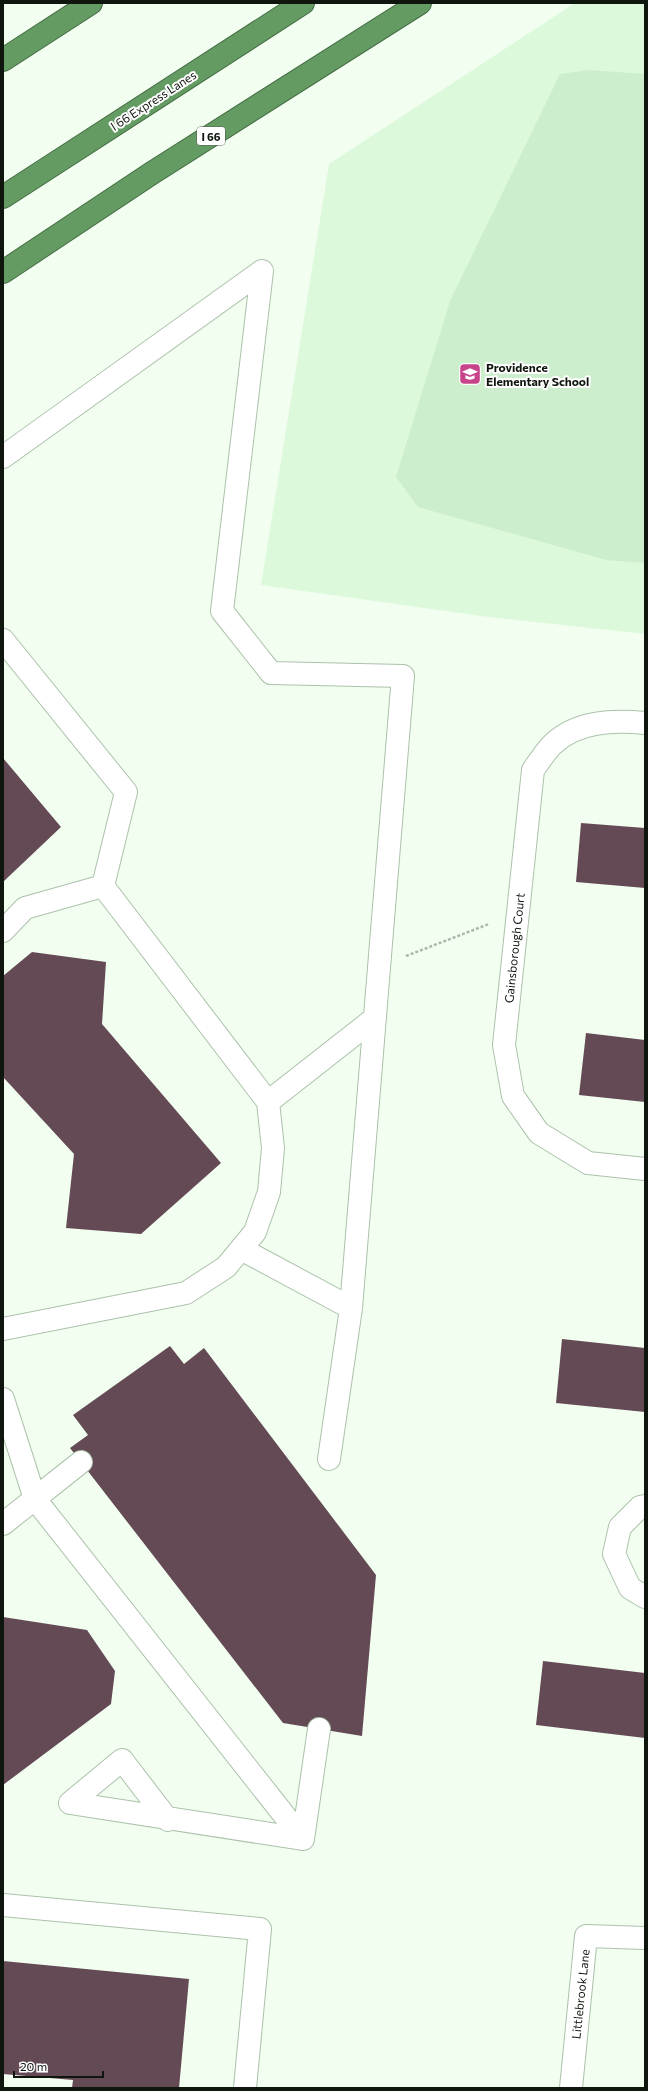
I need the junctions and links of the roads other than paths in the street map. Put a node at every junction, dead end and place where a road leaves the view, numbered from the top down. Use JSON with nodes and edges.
{"nodes":[{"id":1,"x":91,"y":3,"type":"edge"},
{"id":2,"x":303,"y":3,"type":"edge"},
{"id":3,"x":420,"y":3,"type":"edge"},
{"id":4,"x":3,"y":60,"type":"edge"},
{"id":5,"x":3,"y":197,"type":"edge"},
{"id":6,"x":3,"y":272,"type":"edge"},
{"id":7,"x":3,"y":457,"type":"edge"},
{"id":8,"x":3,"y":640,"type":"edge"},
{"id":9,"x":645,"y":723,"type":"edge"},
{"id":10,"x":103,"y":886,"type":"junction"},
{"id":11,"x":3,"y":931,"type":"edge"},
{"id":12,"x":375,"y":1018,"type":"junction"},
{"id":13,"x":268,"y":1102,"type":"junction"},
{"id":14,"x":645,"y":1169,"type":"edge"},
{"id":15,"x":241,"y":1249,"type":"junction"},
{"id":16,"x":351,"y":1308,"type":"junction"},
{"id":17,"x":3,"y":1330,"type":"edge"},
{"id":18,"x":3,"y":1399,"type":"edge"},
{"id":19,"x":329,"y":1458,"type":"dead end"},
{"id":20,"x":81,"y":1462,"type":"dead end"},
{"id":21,"x":35,"y":1498,"type":"junction"},
{"id":22,"x":645,"y":1506,"type":"edge"},
{"id":23,"x":3,"y":1524,"type":"edge"},
{"id":24,"x":645,"y":1598,"type":"edge"},
{"id":25,"x":319,"y":1729,"type":"dead end"},
{"id":26,"x":168,"y":1820,"type":"dead end"},
{"id":27,"x":303,"y":1839,"type":"junction"},
{"id":28,"x":3,"y":1905,"type":"edge"},
{"id":29,"x":645,"y":1938,"type":"edge"},
{"id":30,"x":245,"y":2088,"type":"edge"},
{"id":31,"x":571,"y":2088,"type":"edge"}],
"edges":[{"from":1,"to":4,"type":"highway"},
{"from":2,"to":5,"type":"highway","name":"I 66 Express Lanes"},
{"from":3,"to":6,"type":"highway","number":"I 66"},
{"from":7,"to":12,"type":"street"},
{"from":8,"to":10,"type":"street"},
{"from":9,"to":14,"type":"street","name":"Gainsborough Court"},
{"from":10,"to":11,"type":"street"},
{"from":10,"to":13,"type":"street"},
{"from":12,"to":13,"type":"street"},
{"from":12,"to":16,"type":"street"},
{"from":13,"to":15,"type":"street"},
{"from":15,"to":16,"type":"street"},
{"from":15,"to":17,"type":"street"},
{"from":16,"to":19,"type":"street"},
{"from":18,"to":21,"type":"street"},
{"from":20,"to":21,"type":"street"},
{"from":21,"to":23,"type":"street"},
{"from":21,"to":27,"type":"street"},
{"from":22,"to":24,"type":"street"},
{"from":25,"to":27,"type":"street"},
{"from":26,"to":27,"type":"street"},
{"from":28,"to":30,"type":"street"},
{"from":29,"to":31,"type":"street","name":"Littlebrook Lane"}]}
